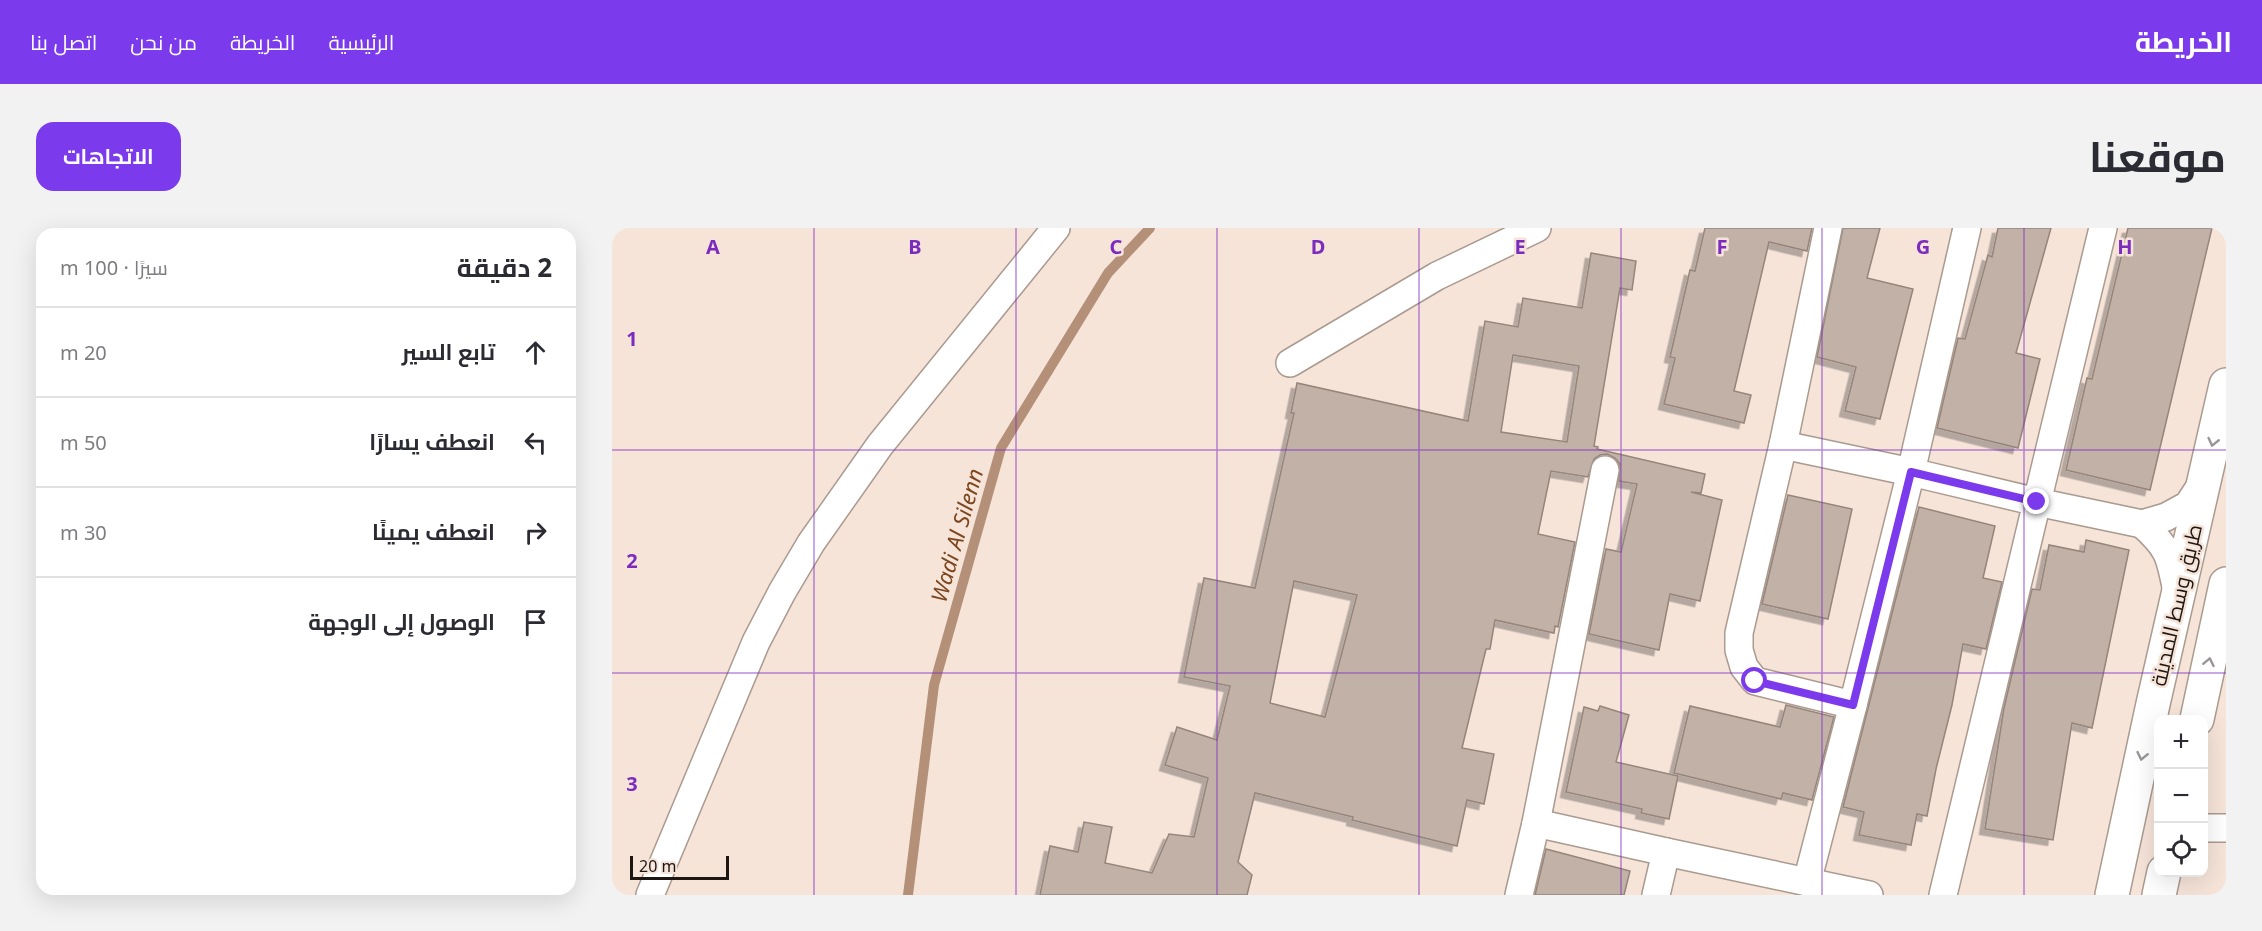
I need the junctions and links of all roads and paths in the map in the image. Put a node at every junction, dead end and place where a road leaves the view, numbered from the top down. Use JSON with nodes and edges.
{"nodes":[{"id":1,"x":1056,"y":228,"type":"edge"},
{"id":2,"x":1537,"y":228,"type":"edge"},
{"id":3,"x":1828,"y":228,"type":"edge"},
{"id":4,"x":1967,"y":228,"type":"edge"},
{"id":5,"x":2103,"y":228,"type":"edge"},
{"id":6,"x":1290,"y":363,"type":"dead end"},
{"id":7,"x":2226,"y":386,"type":"edge"},
{"id":8,"x":1783,"y":446,"type":"junction"},
{"id":9,"x":1605,"y":470,"type":"dead end"},
{"id":10,"x":1911,"y":472,"type":"junction"},
{"id":11,"x":2204,"y":481,"type":"junction"},
{"id":12,"x":2037,"y":502,"type":"junction"},
{"id":13,"x":2142,"y":524,"type":"junction"},
{"id":14,"x":2226,"y":584,"type":"edge"},
{"id":15,"x":2178,"y":596,"type":"junction"},
{"id":16,"x":1853,"y":705,"type":"junction"},
{"id":17,"x":2198,"y":715,"type":"edge"},
{"id":18,"x":1536,"y":822,"type":"junction"},
{"id":19,"x":2208,"y":828,"type":"edge"},
{"id":20,"x":2226,"y":828,"type":"edge"},
{"id":21,"x":1666,"y":852,"type":"junction"},
{"id":22,"x":2163,"y":877,"type":"edge"},
{"id":23,"x":1795,"y":885,"type":"edge"},
{"id":24,"x":2111,"y":890,"type":"edge"},
{"id":25,"x":650,"y":895,"type":"edge"},
{"id":26,"x":1519,"y":895,"type":"edge"},
{"id":27,"x":1656,"y":895,"type":"edge"},
{"id":28,"x":1869,"y":895,"type":"edge"},
{"id":29,"x":1943,"y":895,"type":"edge"},
{"id":30,"x":2159,"y":895,"type":"edge"}],
"edges":[{"from":1,"to":25,"type":"street"},
{"from":2,"to":6,"type":"street"},
{"from":3,"to":8,"type":"street"},
{"from":4,"to":10,"type":"street"},
{"from":5,"to":12,"type":"street"},
{"from":7,"to":11,"type":"main road","name":"طريق وسط المدينة","one_way":true},
{"from":8,"to":10,"type":"street"},
{"from":8,"to":16,"type":"street"},
{"from":9,"to":18,"type":"street"},
{"from":10,"to":12,"type":"street"},
{"from":10,"to":16,"type":"street"},
{"from":11,"to":13,"type":"street"},
{"from":11,"to":15,"type":"main road","name":"طريق وسط المدينة"},
{"from":12,"to":13,"type":"street"},
{"from":12,"to":29,"type":"street"},
{"from":13,"to":15,"type":"street"},
{"from":17,"to":14,"type":"main road","name":"طريق وسط المدينة","one_way":true},
{"from":15,"to":24,"type":"main road","name":"طريق وسط المدينة","one_way":true},
{"from":16,"to":23,"type":"street"},
{"from":18,"to":21,"type":"street"},
{"from":18,"to":26,"type":"street"},
{"from":19,"to":20,"type":"street"},
{"from":21,"to":23,"type":"street"},
{"from":21,"to":27,"type":"street"},
{"from":22,"to":30,"type":"main road"},
{"from":23,"to":28,"type":"street"}]}
